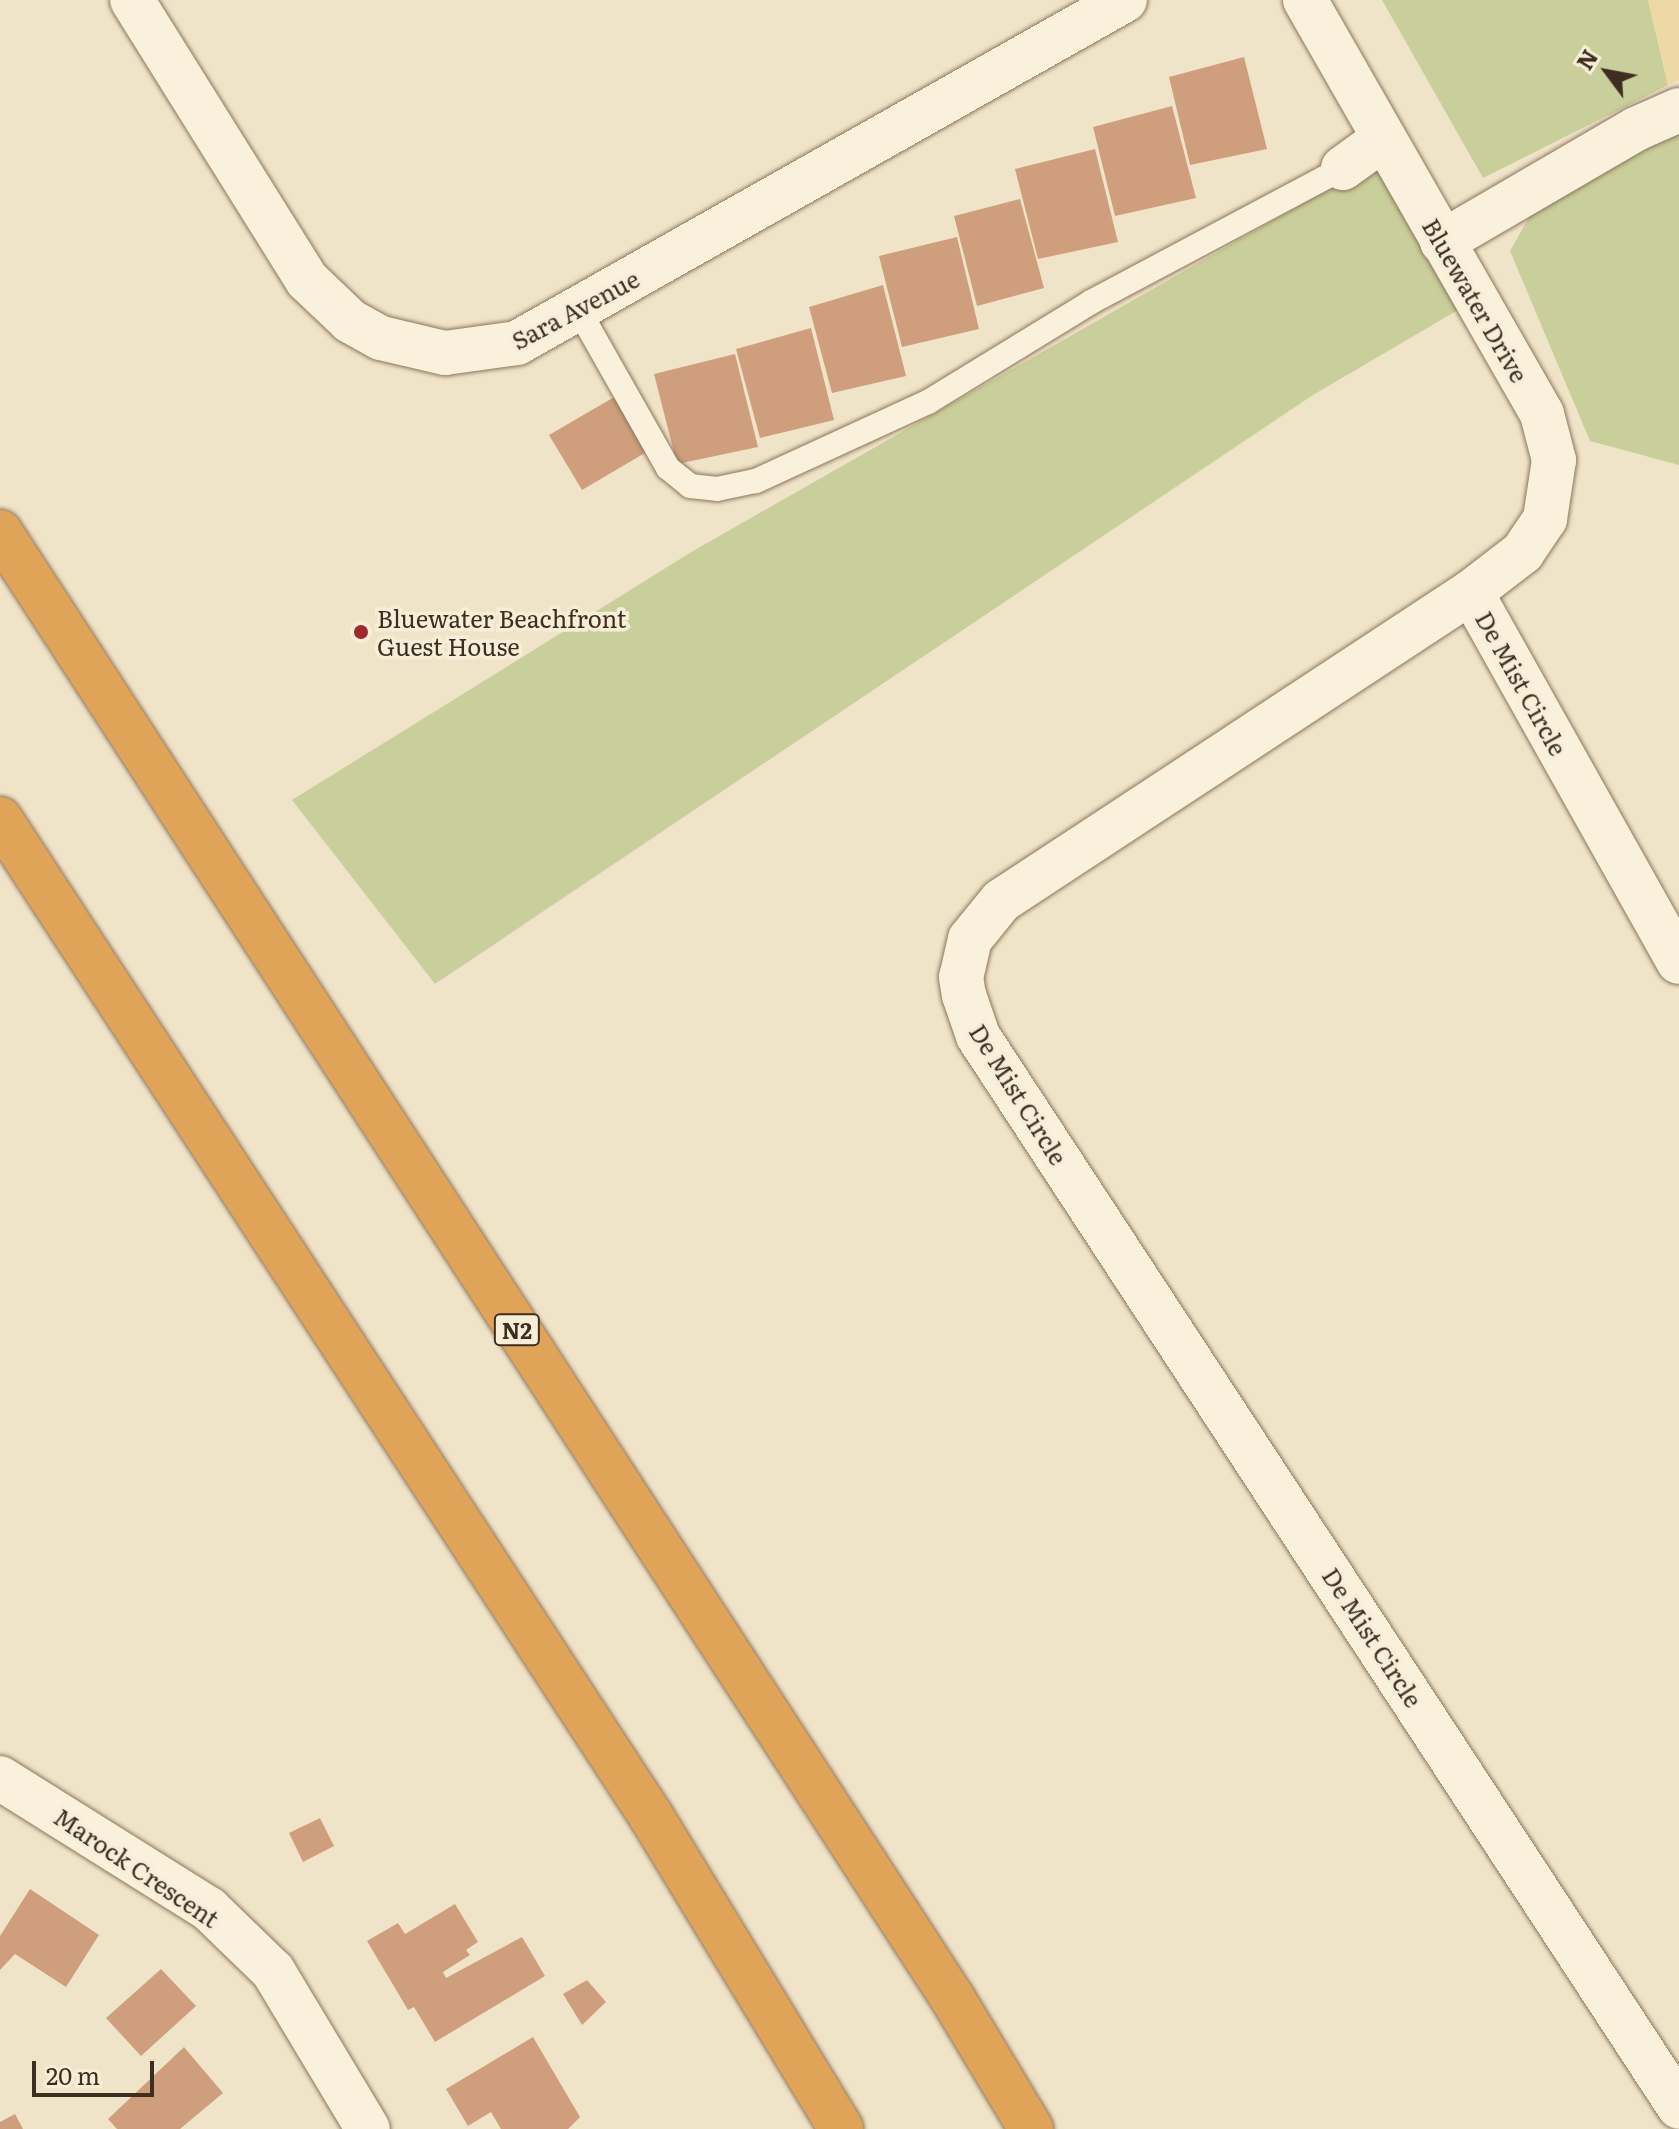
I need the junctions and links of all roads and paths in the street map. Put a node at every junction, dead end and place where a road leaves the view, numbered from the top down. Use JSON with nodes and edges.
{"nodes":[{"id":1,"x":132,"y":0,"type":"edge"},
{"id":2,"x":1125,"y":0,"type":"edge"},
{"id":3,"x":1305,"y":0,"type":"edge"},
{"id":4,"x":1679,"y":110,"type":"edge"},
{"id":5,"x":1383,"y":139,"type":"junction"},
{"id":6,"x":1343,"y":168,"type":"joint"},
{"id":7,"x":1442,"y":242,"type":"junction"},
{"id":8,"x":578,"y":309,"type":"junction"},
{"id":9,"x":0,"y":532,"type":"edge"},
{"id":10,"x":1471,"y":592,"type":"junction"},
{"id":11,"x":0,"y":819,"type":"edge"},
{"id":12,"x":1679,"y":962,"type":"edge"},
{"id":13,"x":0,"y":1778,"type":"edge"},
{"id":14,"x":1679,"y":2107,"type":"edge"},
{"id":15,"x":368,"y":2129,"type":"edge"},
{"id":16,"x":841,"y":2129,"type":"edge"},
{"id":17,"x":1031,"y":2129,"type":"edge"}],
"edges":[{"from":1,"to":8,"type":"street","name":"Sara Avenue"},
{"from":2,"to":8,"type":"street","name":"Sara Avenue"},
{"from":3,"to":5,"type":"street","name":"Bluewater Drive"},
{"from":4,"to":7,"type":"street"},
{"from":5,"to":6,"type":"street"},
{"from":5,"to":7,"type":"street","name":"Bluewater Drive"},
{"from":6,"to":8,"type":"lane"},
{"from":7,"to":10,"type":"street","name":"Bluewater Drive"},
{"from":9,"to":17,"type":"highway","number":"N2"},
{"from":10,"to":12,"type":"street","name":"De Mist Circle"},
{"from":10,"to":14,"type":"street","name":"De Mist Circle"},
{"from":11,"to":16,"type":"highway"},
{"from":13,"to":15,"type":"street","name":"Marock Crescent"}]}
